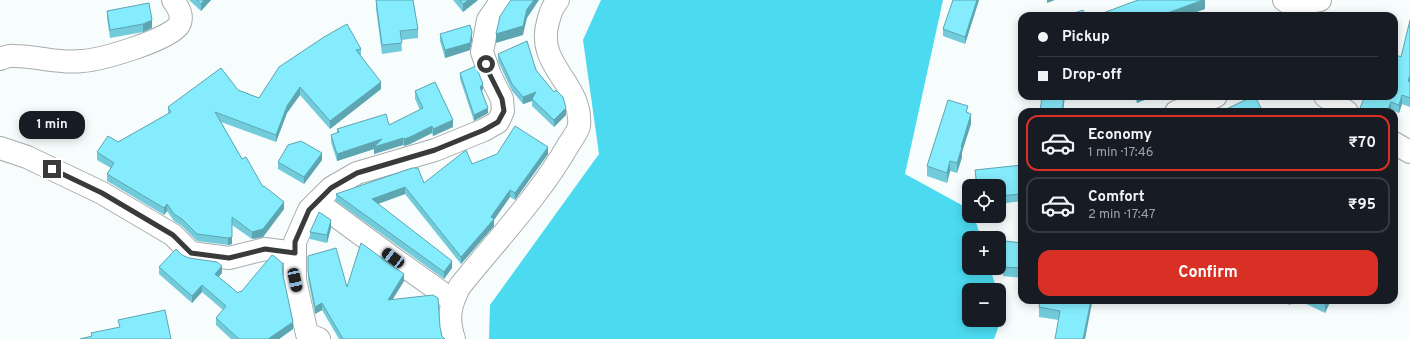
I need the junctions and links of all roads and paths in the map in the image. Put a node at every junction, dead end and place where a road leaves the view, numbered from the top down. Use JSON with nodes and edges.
{"nodes":[{"id":1,"x":173,"y":0,"type":"edge"},
{"id":2,"x":502,"y":0,"type":"edge"},
{"id":3,"x":558,"y":0,"type":"edge"},
{"id":4,"x":1284,"y":0,"type":"edge"},
{"id":5,"x":1320,"y":0,"type":"edge"},
{"id":6,"x":0,"y":58,"type":"edge"},
{"id":7,"x":1206,"y":100,"type":"edge"},
{"id":8,"x":1330,"y":100,"type":"edge"},
{"id":9,"x":1186,"y":108,"type":"edge"},
{"id":10,"x":1342,"y":108,"type":"edge"},
{"id":11,"x":1398,"y":145,"type":"edge"},
{"id":12,"x":0,"y":148,"type":"edge"},
{"id":13,"x":1410,"y":152,"type":"edge"},
{"id":14,"x":317,"y":202,"type":"junction"},
{"id":15,"x":295,"y":253,"type":"junction"},
{"id":16,"x":452,"y":300,"type":"junction"},
{"id":17,"x":319,"y":339,"type":"edge"},
{"id":18,"x":454,"y":339,"type":"edge"}],
"edges":[{"from":1,"to":6,"type":"street"},
{"from":2,"to":14,"type":"street"},
{"from":3,"to":16,"type":"street"},
{"from":4,"to":5,"type":"street"},
{"from":7,"to":9,"type":"street"},
{"from":8,"to":10,"type":"street"},
{"from":11,"to":13,"type":"street"},
{"from":12,"to":15,"type":"street"},
{"from":14,"to":15,"type":"street"},
{"from":14,"to":16,"type":"street"},
{"from":15,"to":17,"type":"street"},
{"from":16,"to":18,"type":"street"}]}
